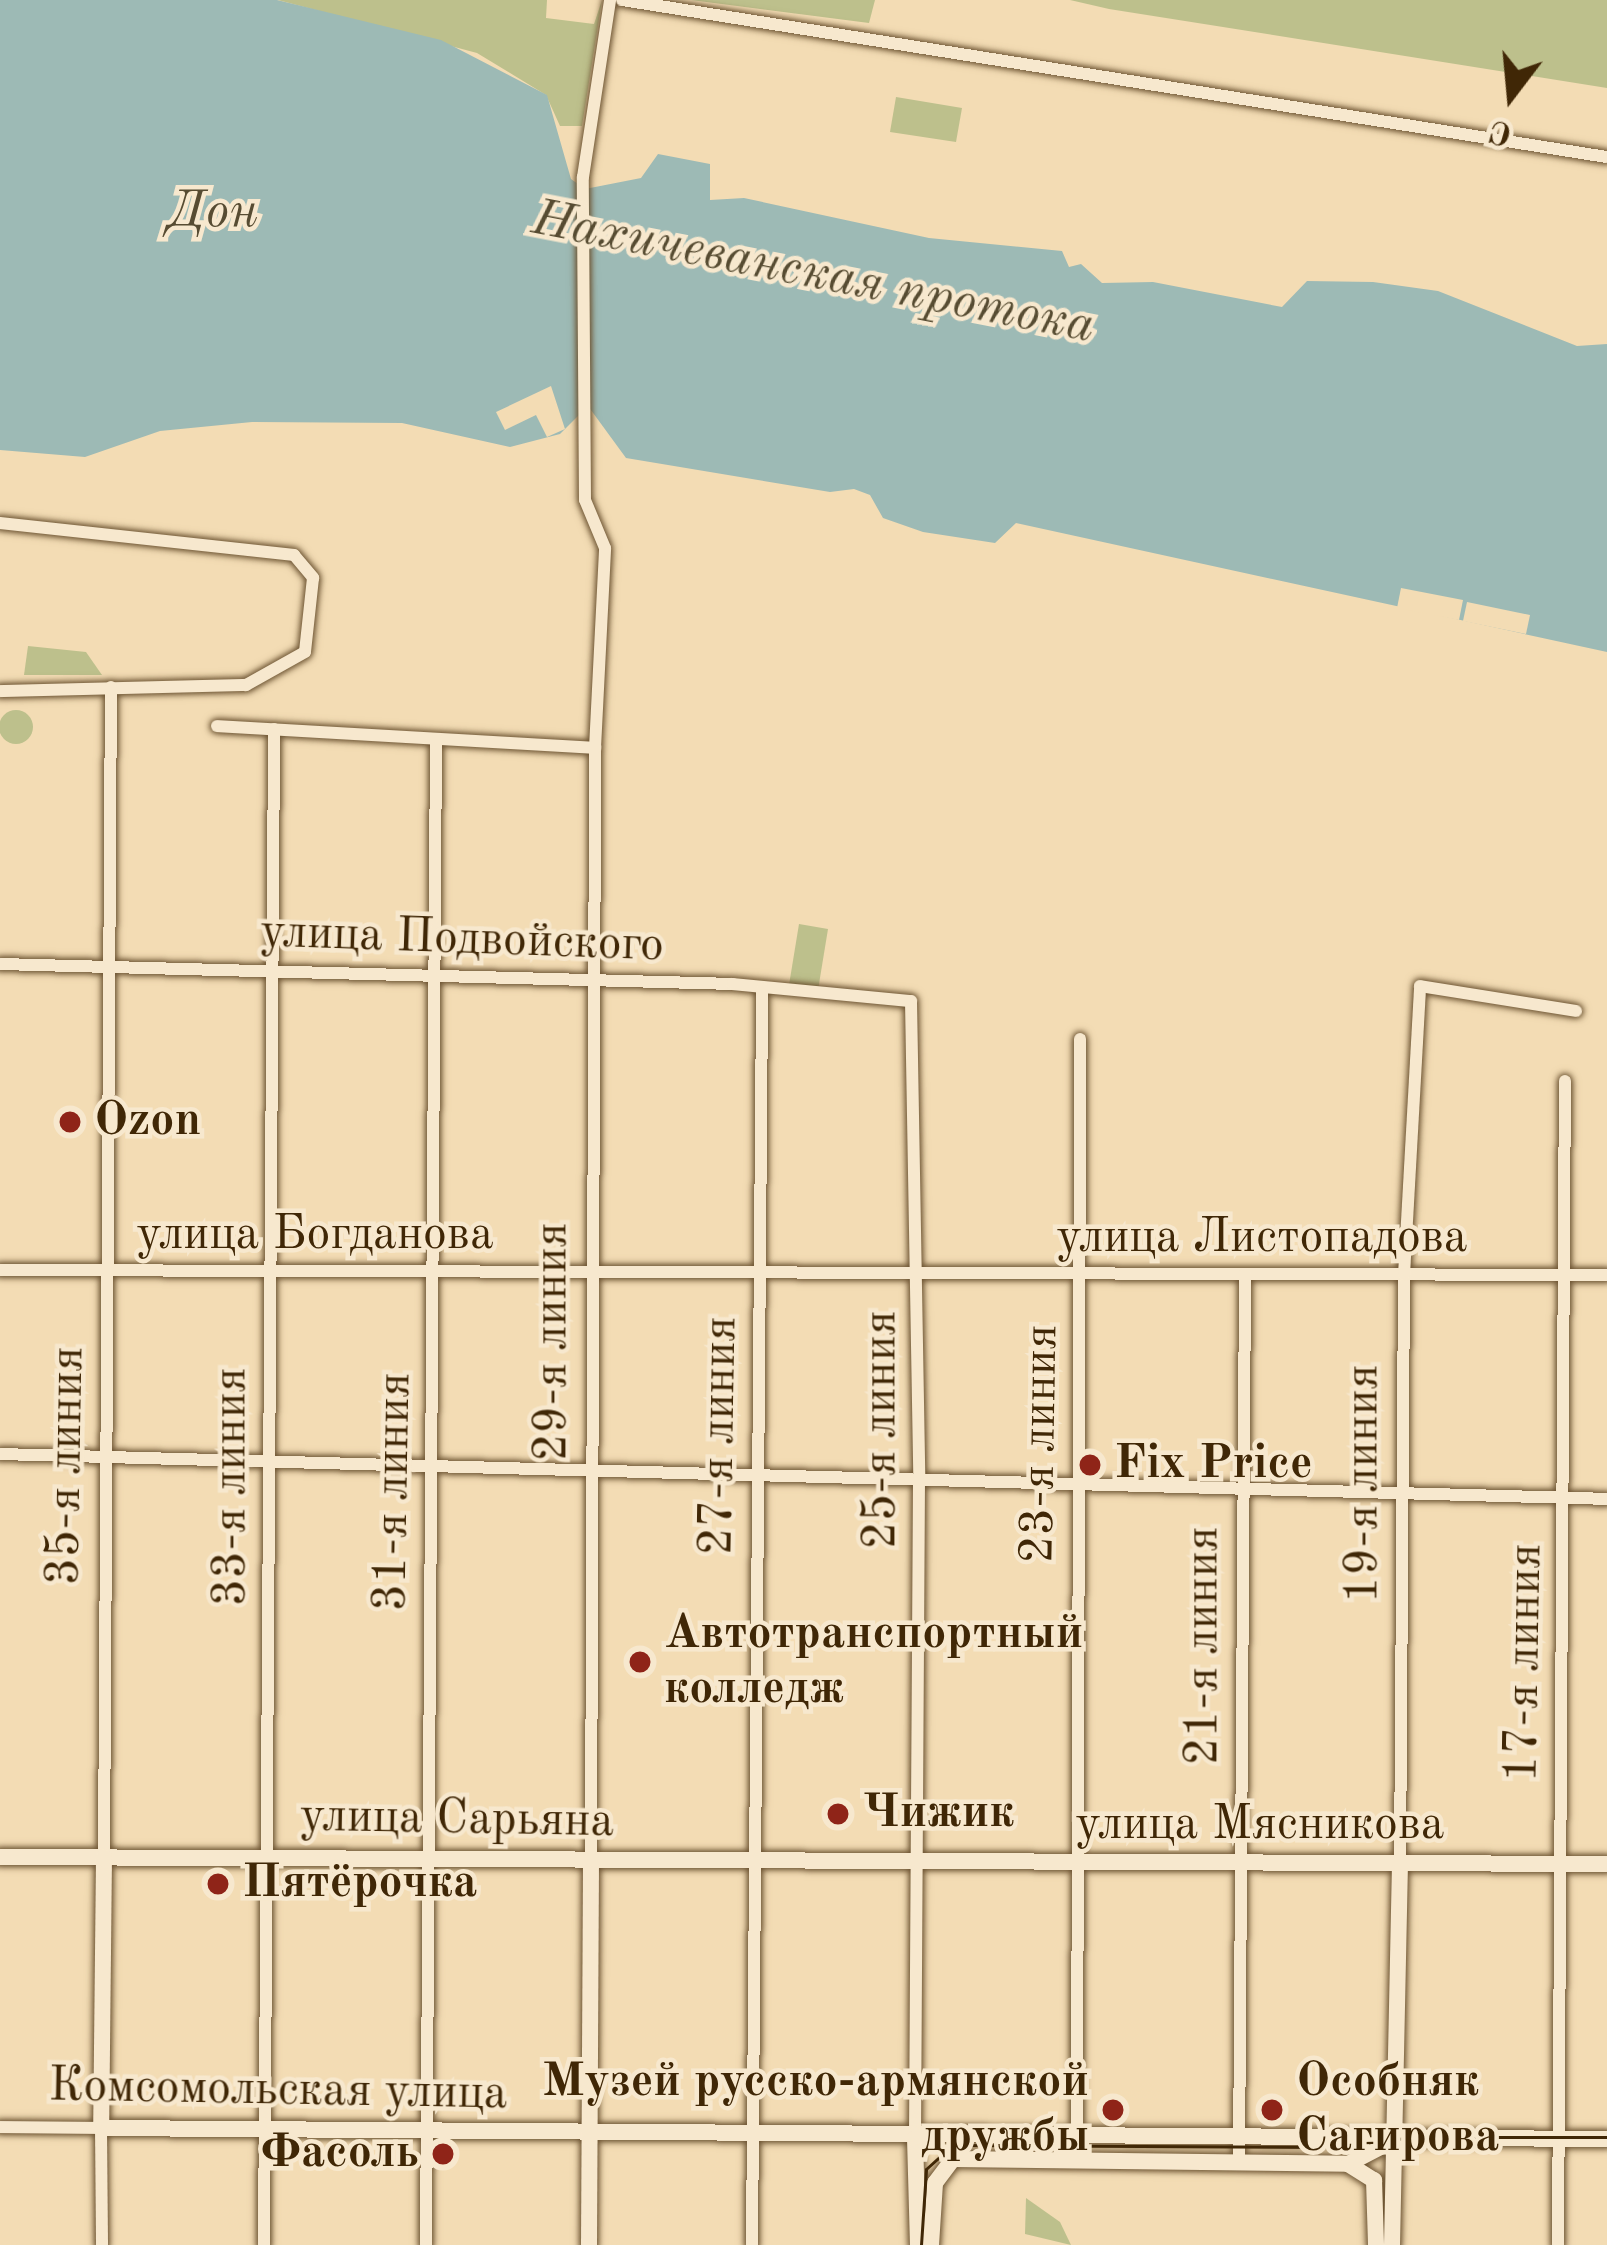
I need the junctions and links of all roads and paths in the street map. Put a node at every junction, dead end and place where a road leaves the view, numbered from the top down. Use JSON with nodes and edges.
{"nodes":[{"id":1,"x":610,"y":0,"type":"edge"},
{"id":2,"x":622,"y":0,"type":"edge"},
{"id":3,"x":1607,"y":157,"type":"edge"},
{"id":4,"x":0,"y":523,"type":"edge"},
{"id":5,"x":111,"y":687,"type":"junction"},
{"id":6,"x":0,"y":691,"type":"edge"},
{"id":7,"x":217,"y":726,"type":"dead end"},
{"id":8,"x":274,"y":729,"type":"junction"},
{"id":9,"x":436,"y":740,"type":"junction"},
{"id":10,"x":595,"y":748,"type":"junction"},
{"id":11,"x":0,"y":964,"type":"edge"},
{"id":12,"x":110,"y":964,"type":"junction"},
{"id":13,"x":272,"y":970,"type":"junction"},
{"id":14,"x":437,"y":974,"type":"junction"},
{"id":15,"x":595,"y":981,"type":"junction"},
{"id":16,"x":762,"y":988,"type":"junction"},
{"id":17,"x":915,"y":1010,"type":"joint"},
{"id":18,"x":1576,"y":1011,"type":"dead end"},
{"id":19,"x":1080,"y":1040,"type":"dead end"},
{"id":20,"x":1565,"y":1082,"type":"dead end"},
{"id":21,"x":0,"y":1270,"type":"edge"},
{"id":22,"x":108,"y":1271,"type":"junction"},
{"id":23,"x":270,"y":1272,"type":"junction"},
{"id":24,"x":432,"y":1273,"type":"junction"},
{"id":25,"x":592,"y":1273,"type":"junction"},
{"id":26,"x":1245,"y":1274,"type":"junction"},
{"id":27,"x":1079,"y":1275,"type":"junction"},
{"id":28,"x":1560,"y":1275,"type":"junction"},
{"id":29,"x":1607,"y":1275,"type":"edge"},
{"id":30,"x":758,"y":1276,"type":"junction"},
{"id":31,"x":1404,"y":1276,"type":"junction"},
{"id":32,"x":918,"y":1277,"type":"junction"},
{"id":33,"x":0,"y":1454,"type":"edge"},
{"id":34,"x":105,"y":1456,"type":"junction"},
{"id":35,"x":268,"y":1459,"type":"junction"},
{"id":36,"x":429,"y":1464,"type":"junction"},
{"id":37,"x":591,"y":1472,"type":"junction"},
{"id":38,"x":755,"y":1477,"type":"junction"},
{"id":39,"x":919,"y":1481,"type":"junction"},
{"id":40,"x":1076,"y":1484,"type":"junction"},
{"id":41,"x":1241,"y":1489,"type":"junction"},
{"id":42,"x":1403,"y":1494,"type":"junction"},
{"id":43,"x":1563,"y":1497,"type":"junction"},
{"id":44,"x":1607,"y":1499,"type":"edge"},
{"id":45,"x":0,"y":1857,"type":"edge"},
{"id":46,"x":104,"y":1857,"type":"junction"},
{"id":47,"x":266,"y":1857,"type":"junction"},
{"id":48,"x":427,"y":1859,"type":"junction"},
{"id":49,"x":591,"y":1861,"type":"junction"},
{"id":50,"x":752,"y":1862,"type":"junction"},
{"id":51,"x":913,"y":1862,"type":"junction"},
{"id":52,"x":1559,"y":1863,"type":"junction"},
{"id":53,"x":1072,"y":1864,"type":"junction"},
{"id":54,"x":1607,"y":1864,"type":"edge"},
{"id":55,"x":1238,"y":1865,"type":"junction"},
{"id":56,"x":1400,"y":1867,"type":"junction"},
{"id":57,"x":0,"y":2127,"type":"edge"},
{"id":58,"x":101,"y":2128,"type":"junction"},
{"id":59,"x":425,"y":2130,"type":"junction"},
{"id":60,"x":264,"y":2132,"type":"junction"},
{"id":61,"x":588,"y":2133,"type":"junction"},
{"id":62,"x":752,"y":2137,"type":"junction"},
{"id":63,"x":915,"y":2138,"type":"junction"},
{"id":64,"x":1077,"y":2138,"type":"junction"},
{"id":65,"x":1240,"y":2139,"type":"junction"},
{"id":66,"x":1558,"y":2139,"type":"junction"},
{"id":67,"x":1395,"y":2140,"type":"junction"},
{"id":68,"x":1607,"y":2140,"type":"edge"},
{"id":69,"x":952,"y":2159,"type":"junction"},
{"id":70,"x":1239,"y":2163,"type":"junction"},
{"id":71,"x":1348,"y":2164,"type":"junction"},
{"id":72,"x":102,"y":2245,"type":"edge"},
{"id":73,"x":264,"y":2245,"type":"edge"},
{"id":74,"x":425,"y":2245,"type":"edge"},
{"id":75,"x":589,"y":2245,"type":"edge"},
{"id":76,"x":752,"y":2245,"type":"edge"},
{"id":77,"x":918,"y":2245,"type":"edge"},
{"id":78,"x":931,"y":2245,"type":"edge"},
{"id":79,"x":1376,"y":2245,"type":"edge"},
{"id":80,"x":1392,"y":2245,"type":"edge"},
{"id":81,"x":1558,"y":2245,"type":"edge"}],
"edges":[{"from":1,"to":10,"type":"street","name":"29-я линия"},
{"from":2,"to":3,"type":"street"},
{"from":4,"to":5,"type":"street"},
{"from":5,"to":6,"type":"street"},
{"from":5,"to":12,"type":"street","name":"35-я линия"},
{"from":7,"to":8,"type":"street"},
{"from":8,"to":9,"type":"street"},
{"from":8,"to":13,"type":"street","name":"33-я линия"},
{"from":9,"to":10,"type":"street"},
{"from":9,"to":14,"type":"street","name":"31-я линия"},
{"from":10,"to":15,"type":"street","name":"29-я линия"},
{"from":11,"to":12,"type":"street","name":"улица Подвойского"},
{"from":12,"to":13,"type":"street","name":"улица Подвойского"},
{"from":12,"to":22,"type":"street","name":"35-я линия"},
{"from":13,"to":14,"type":"street","name":"улица Подвойского"},
{"from":13,"to":23,"type":"street","name":"33-я линия"},
{"from":14,"to":15,"type":"street","name":"улица Подвойского"},
{"from":14,"to":24,"type":"street","name":"31-я линия"},
{"from":15,"to":16,"type":"street","name":"улица Подвойского"},
{"from":15,"to":25,"type":"street","name":"29-я линия"},
{"from":16,"to":17,"type":"street","name":"улица Подвойского"},
{"from":16,"to":30,"type":"street","name":"27-я линия"},
{"from":17,"to":32,"type":"street","name":"25-я линия"},
{"from":18,"to":31,"type":"street","name":"19-я линия"},
{"from":19,"to":27,"type":"street","name":"23-я линия"},
{"from":20,"to":28,"type":"street","name":"17-я линия"},
{"from":21,"to":22,"type":"street","name":"улица Богданова"},
{"from":22,"to":23,"type":"street","name":"улица Богданова"},
{"from":22,"to":34,"type":"street","name":"35-я линия"},
{"from":23,"to":24,"type":"street","name":"улица Богданова"},
{"from":23,"to":35,"type":"street","name":"33-я линия"},
{"from":24,"to":25,"type":"street","name":"улица Богданова"},
{"from":24,"to":36,"type":"street","name":"31-я линия"},
{"from":25,"to":30,"type":"street","name":"улица Богданова"},
{"from":25,"to":37,"type":"street","name":"29-я линия"},
{"from":26,"to":27,"type":"street","name":"улица Листопадова"},
{"from":26,"to":31,"type":"street","name":"улица Листопадова"},
{"from":26,"to":41,"type":"street","name":"21-я линия"},
{"from":27,"to":32,"type":"street","name":"улица Листопадова"},
{"from":27,"to":40,"type":"street","name":"23-я линия"},
{"from":28,"to":29,"type":"street","name":"улица Листопадова"},
{"from":28,"to":31,"type":"street","name":"улица Листопадова"},
{"from":28,"to":43,"type":"street","name":"17-я линия"},
{"from":30,"to":32,"type":"street","name":"улица Богданова"},
{"from":30,"to":38,"type":"street","name":"27-я линия"},
{"from":31,"to":42,"type":"street","name":"19-я линия"},
{"from":32,"to":39,"type":"street","name":"25-я линия"},
{"from":33,"to":34,"type":"street"},
{"from":34,"to":35,"type":"street"},
{"from":34,"to":46,"type":"street","name":"35-я линия"},
{"from":35,"to":36,"type":"street"},
{"from":35,"to":47,"type":"street","name":"33-я линия"},
{"from":36,"to":37,"type":"street"},
{"from":36,"to":48,"type":"street","name":"31-я линия"},
{"from":37,"to":38,"type":"street"},
{"from":37,"to":49,"type":"street","name":"29-я линия"},
{"from":38,"to":39,"type":"street"},
{"from":38,"to":50,"type":"street","name":"27-я линия"},
{"from":39,"to":40,"type":"street"},
{"from":39,"to":51,"type":"street","name":"25-я линия"},
{"from":40,"to":41,"type":"street"},
{"from":40,"to":53,"type":"street","name":"23-я линия"},
{"from":41,"to":42,"type":"street"},
{"from":41,"to":55,"type":"street","name":"21-я линия"},
{"from":42,"to":43,"type":"street"},
{"from":42,"to":56,"type":"street","name":"19-я линия"},
{"from":43,"to":44,"type":"street"},
{"from":43,"to":52,"type":"street","name":"17-я линия"},
{"from":45,"to":46,"type":"main road","name":"улица Сарьяна"},
{"from":46,"to":47,"type":"main road","name":"улица Сарьяна"},
{"from":46,"to":58,"type":"main road","name":"35-я линия"},
{"from":47,"to":48,"type":"main road","name":"улица Сарьяна"},
{"from":47,"to":60,"type":"street","name":"33-я линия"},
{"from":48,"to":49,"type":"main road","name":"улица Сарьяна"},
{"from":48,"to":59,"type":"street","name":"31-я линия"},
{"from":49,"to":50,"type":"main road","name":"улица Сарьяна"},
{"from":49,"to":61,"type":"main road","name":"29-я линия"},
{"from":50,"to":51,"type":"main road","name":"улица Сарьяна"},
{"from":50,"to":62,"type":"street","name":"27-я линия"},
{"from":51,"to":53,"type":"main road","name":"улица Мясникова"},
{"from":51,"to":63,"type":"street","name":"25-я линия"},
{"from":52,"to":54,"type":"main road","name":"улица Мясникова"},
{"from":52,"to":56,"type":"main road","name":"улица Мясникова"},
{"from":52,"to":66,"type":"street","name":"17-я линия"},
{"from":53,"to":55,"type":"main road","name":"улица Мясникова"},
{"from":53,"to":64,"type":"street","name":"23-я линия"},
{"from":55,"to":56,"type":"main road","name":"улица Мясникова"},
{"from":55,"to":65,"type":"street","name":"21-я линия"},
{"from":56,"to":67,"type":"main road","name":"19-я линия"},
{"from":57,"to":58,"type":"street","name":"Комсомольская улица"},
{"from":58,"to":60,"type":"main road","name":"Комсомольская улица"},
{"from":58,"to":72,"type":"street","name":"35-я линия"},
{"from":59,"to":60,"type":"main road","name":"Комсомольская улица"},
{"from":59,"to":61,"type":"main road","name":"Комсомольская улица"},
{"from":59,"to":74,"type":"street","name":"31-я линия"},
{"from":60,"to":73,"type":"street","name":"33-я линия"},
{"from":61,"to":62,"type":"main road","name":"Комсомольская улица"},
{"from":61,"to":75,"type":"main road","name":"29-я линия"},
{"from":62,"to":63,"type":"main road","name":"Комсомольская улица"},
{"from":62,"to":76,"type":"street","name":"27-я линия"},
{"from":63,"to":64,"type":"main road","name":"Комсомольская улица"},
{"from":63,"to":69,"type":"main road"},
{"from":63,"to":77,"type":"main road"},
{"from":64,"to":65,"type":"main road","name":"Комсомольская улица"},
{"from":65,"to":67,"type":"main road","name":"Комсомольская улица"},
{"from":65,"to":70,"type":"street","name":"21-я линия"},
{"from":66,"to":67,"type":"main road","name":"Комсомольская улица"},
{"from":66,"to":68,"type":"main road","name":"Комсомольская улица"},
{"from":66,"to":81,"type":"street","name":"17-я линия"},
{"from":67,"to":71,"type":"main road"},
{"from":67,"to":80,"type":"main road","name":"19-я линия"},
{"from":69,"to":70,"type":"main road"},
{"from":69,"to":78,"type":"main road"},
{"from":70,"to":71,"type":"main road"},
{"from":71,"to":79,"type":"main road"}]}
